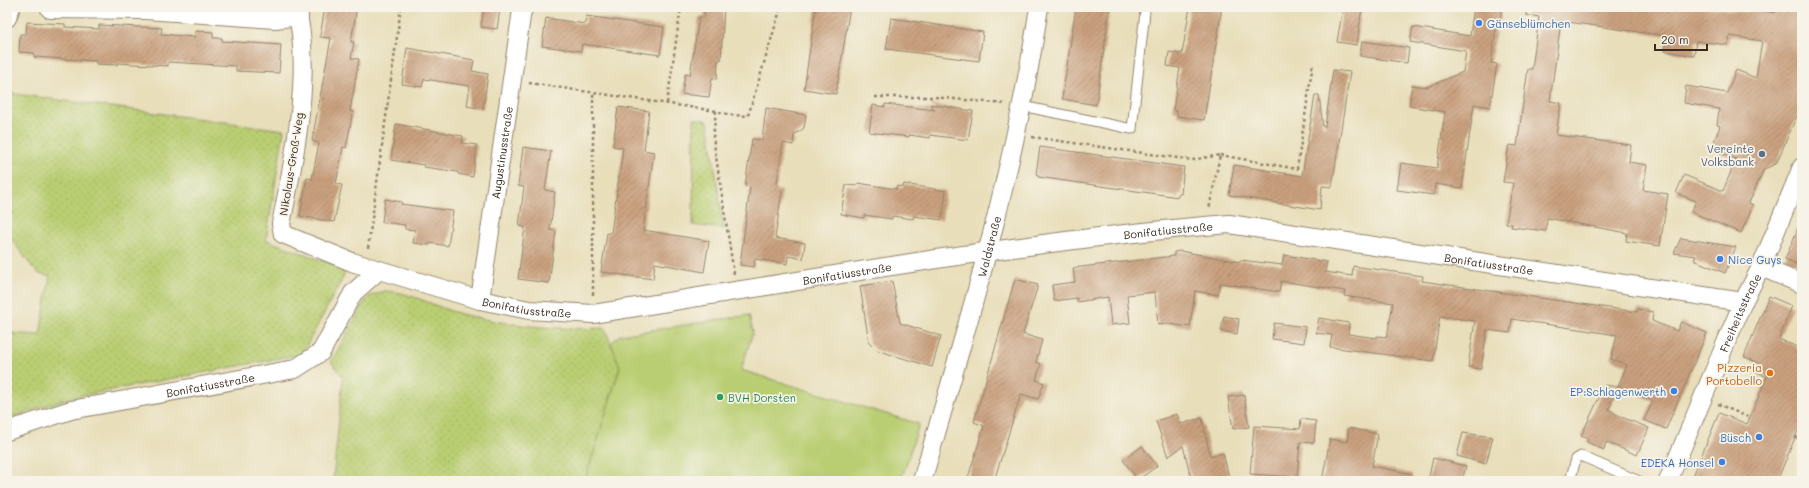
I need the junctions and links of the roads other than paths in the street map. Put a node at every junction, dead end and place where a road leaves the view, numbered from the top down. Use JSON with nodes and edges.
{"nodes":[{"id":1,"x":11,"y":7,"type":"edge"},
{"id":2,"x":524,"y":7,"type":"edge"},
{"id":3,"x":1039,"y":7,"type":"edge"},
{"id":4,"x":50,"y":9,"type":"dead end"},
{"id":5,"x":121,"y":9,"type":"edge"},
{"id":6,"x":297,"y":12,"type":"edge"},
{"id":7,"x":1145,"y":12,"type":"dead end"},
{"id":8,"x":7,"y":18,"type":"edge"},
{"id":9,"x":1022,"y":106,"type":"junction"},
{"id":10,"x":1802,"y":167,"type":"edge"},
{"id":11,"x":989,"y":251,"type":"junction"},
{"id":12,"x":1761,"y":267,"type":"junction"},
{"id":13,"x":371,"y":268,"type":"junction"},
{"id":14,"x":1802,"y":284,"type":"edge"},
{"id":15,"x":480,"y":300,"type":"junction"},
{"id":16,"x":1743,"y":302,"type":"junction"},
{"id":17,"x":7,"y":431,"type":"edge"},
{"id":18,"x":922,"y":481,"type":"edge"},
{"id":19,"x":1570,"y":481,"type":"edge"},
{"id":20,"x":1639,"y":481,"type":"edge"},
{"id":21,"x":1668,"y":481,"type":"edge"}],
"edges":[{"from":1,"to":8,"type":"street"},
{"from":2,"to":15,"type":"street","name":"Augustinusstraße"},
{"from":3,"to":9,"type":"street","name":"Waldstraße"},
{"from":4,"to":5,"type":"street","name":"Nikolaus-Groß-Weg"},
{"from":5,"to":6,"type":"street","name":"Nikolaus-Groß-Weg"},
{"from":6,"to":13,"type":"street","name":"Nikolaus-Groß-Weg"},
{"from":7,"to":9,"type":"lane"},
{"from":9,"to":11,"type":"street","name":"Waldstraße"},
{"from":10,"to":12,"type":"street","name":"Freiheitsstraße"},
{"from":11,"to":15,"type":"street","name":"Bonifatiusstraße"},
{"from":11,"to":16,"type":"street","name":"Bonifatiusstraße"},
{"from":11,"to":18,"type":"street","name":"Waldstraße"},
{"from":12,"to":14,"type":"street"},
{"from":12,"to":16,"type":"street","name":"Freiheitsstraße"},
{"from":13,"to":15,"type":"street","name":"Bonifatiusstraße"},
{"from":13,"to":17,"type":"street","name":"Bonifatiusstraße"},
{"from":16,"to":21,"type":"street","name":"Freiheitsstraße"},
{"from":19,"to":20,"type":"lane"}]}
